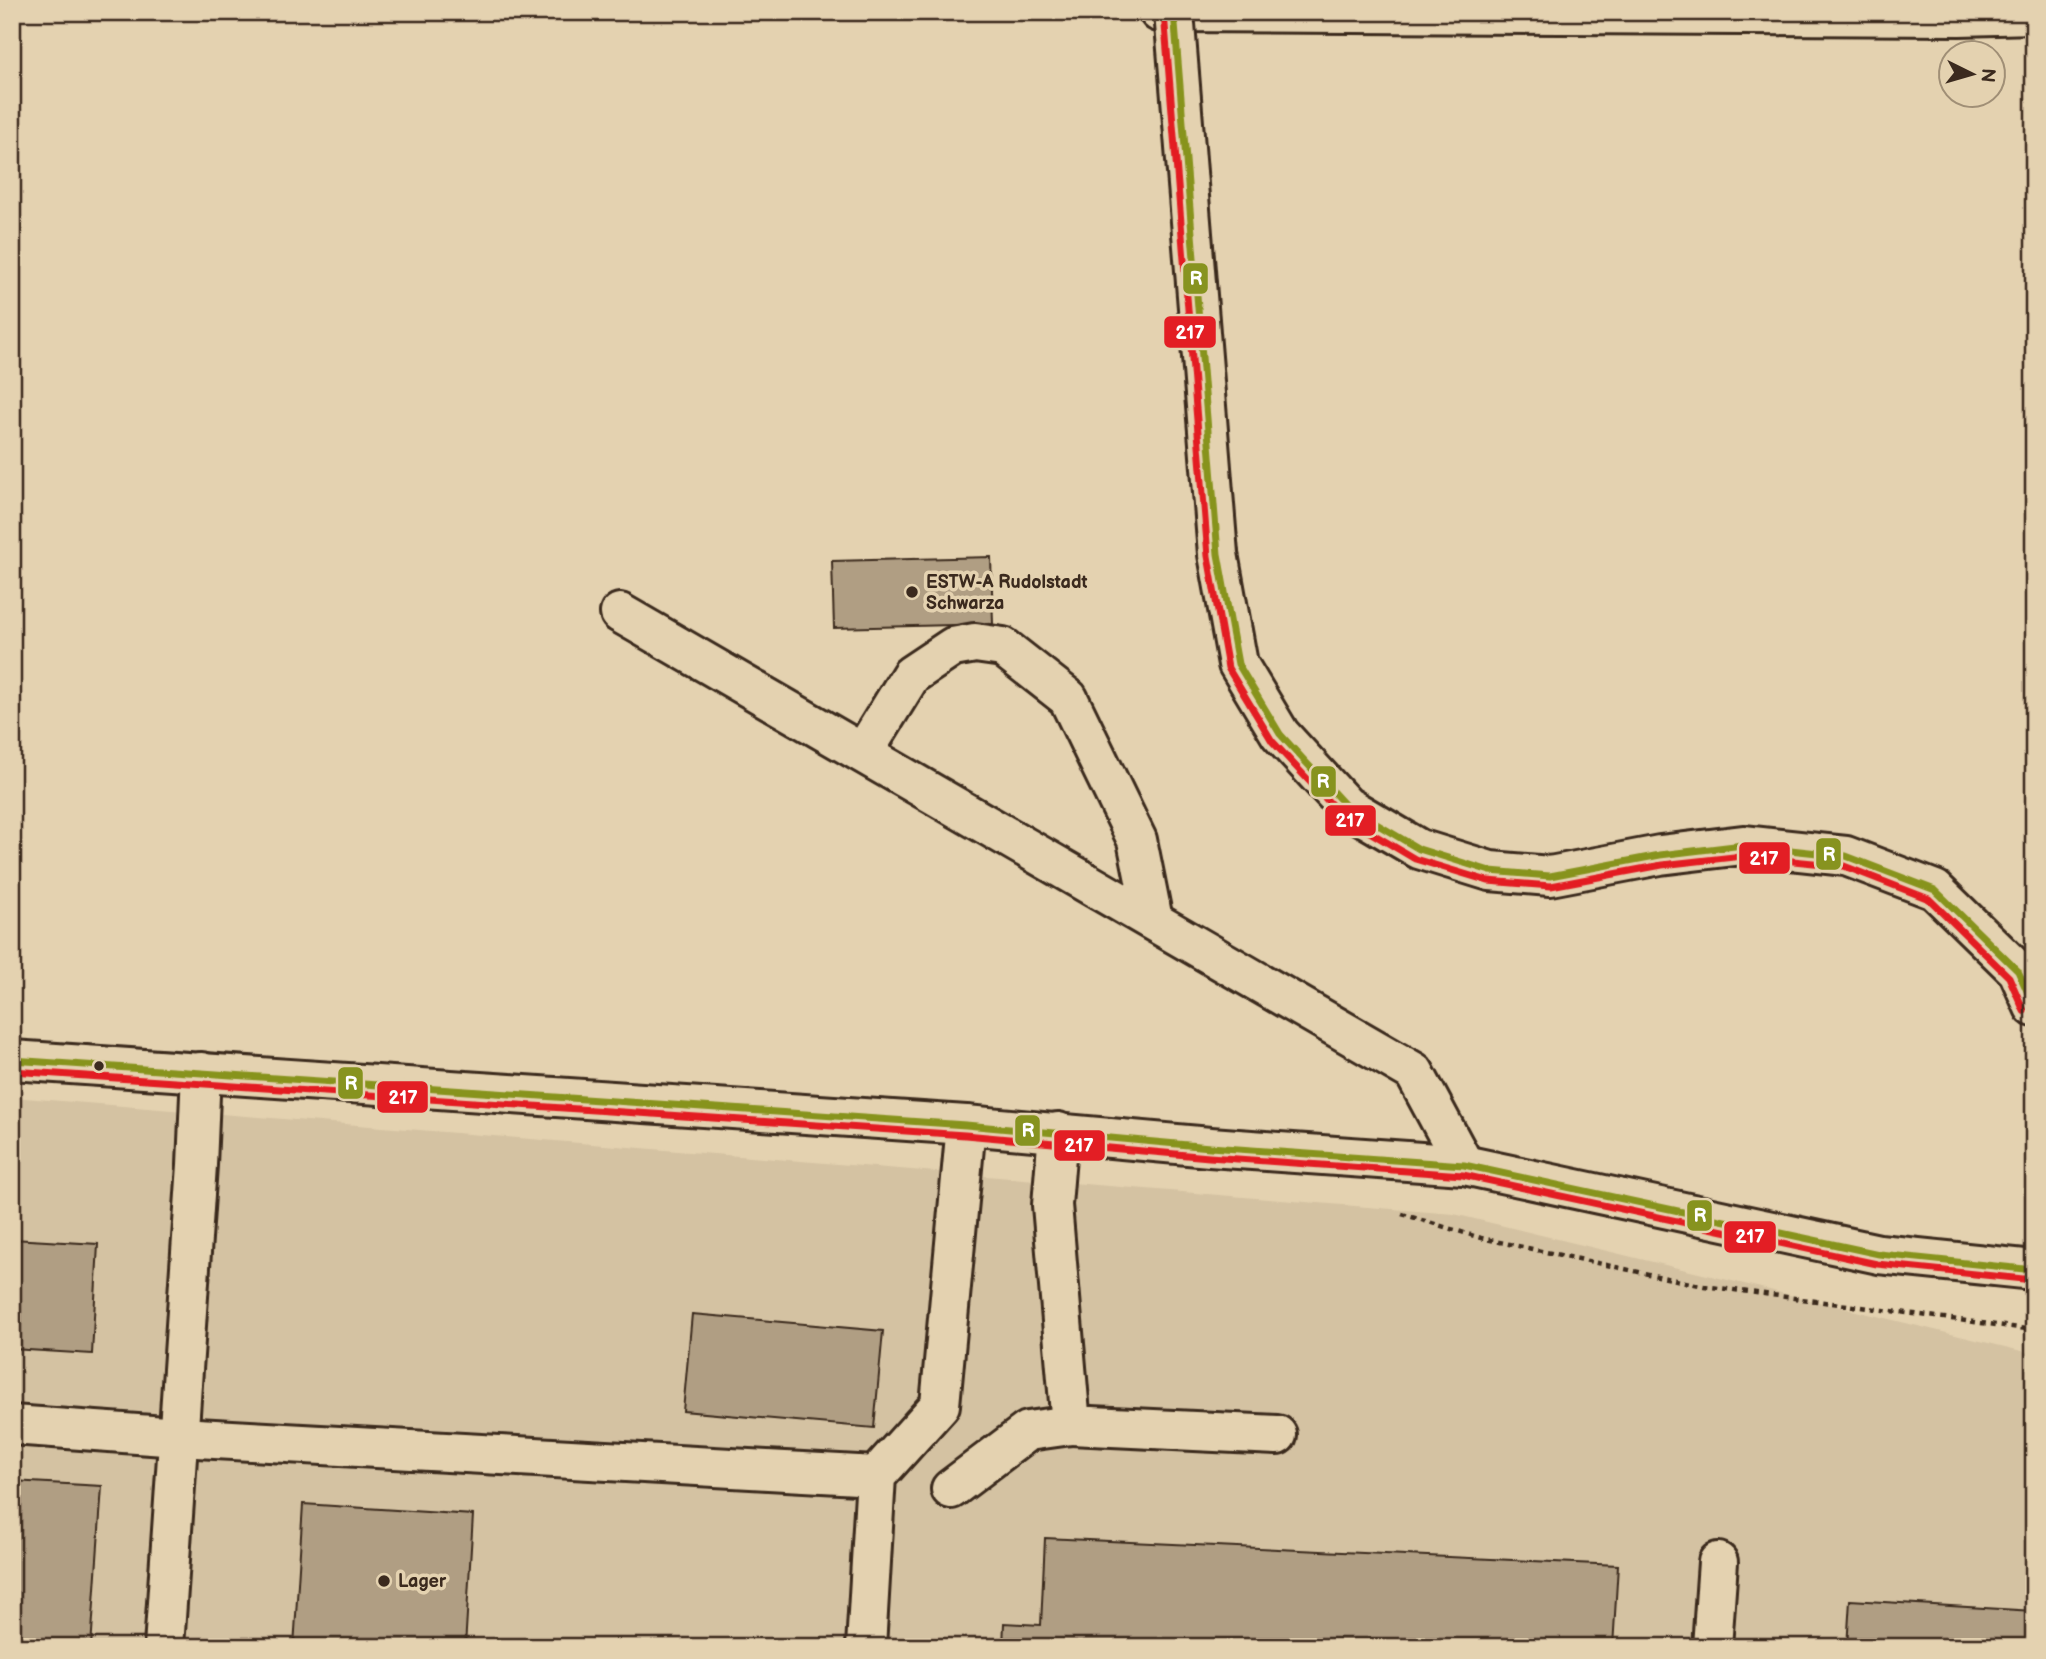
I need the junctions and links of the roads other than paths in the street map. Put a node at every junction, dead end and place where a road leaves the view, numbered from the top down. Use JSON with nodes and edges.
{"nodes":[{"id":1,"x":1159,"y":12,"type":"edge"},
{"id":2,"x":1174,"y":12,"type":"edge"},
{"id":3,"x":2034,"y":14,"type":"edge"},
{"id":4,"x":621,"y":613,"type":"dead end"},
{"id":5,"x":863,"y":753,"type":"junction"},
{"id":6,"x":1153,"y":920,"type":"junction"},
{"id":7,"x":2034,"y":1007,"type":"edge"},
{"id":8,"x":12,"y":1060,"type":"edge"},
{"id":9,"x":201,"y":1072,"type":"junction"},
{"id":10,"x":965,"y":1125,"type":"junction"},
{"id":11,"x":1058,"y":1132,"type":"junction"},
{"id":12,"x":1464,"y":1165,"type":"junction"},
{"id":13,"x":2034,"y":1270,"type":"edge"},
{"id":14,"x":12,"y":1424,"type":"edge"},
{"id":15,"x":1071,"y":1424,"type":"junction"},
{"id":16,"x":1276,"y":1435,"type":"dead end"},
{"id":17,"x":179,"y":1437,"type":"junction"},
{"id":18,"x":876,"y":1476,"type":"junction"},
{"id":19,"x":951,"y":1489,"type":"dead end"},
{"id":20,"x":1718,"y":1562,"type":"dead end"},
{"id":21,"x":164,"y":1647,"type":"edge"},
{"id":22,"x":866,"y":1647,"type":"edge"},
{"id":23,"x":1712,"y":1647,"type":"edge"}],
"edges":[{"from":1,"to":3,"type":"street"},
{"from":2,"to":7,"type":"street","bridge":true},
{"from":4,"to":5,"type":"street"},
{"from":5,"to":6,"type":"street"},
{"from":5,"to":6,"type":"street"},
{"from":6,"to":12,"type":"street"},
{"from":8,"to":9,"type":"street"},
{"from":9,"to":10,"type":"street"},
{"from":9,"to":17,"type":"street"},
{"from":10,"to":11,"type":"street"},
{"from":10,"to":18,"type":"street"},
{"from":11,"to":12,"type":"street"},
{"from":11,"to":15,"type":"street"},
{"from":12,"to":13,"type":"street"},
{"from":14,"to":17,"type":"street"},
{"from":15,"to":16,"type":"street"},
{"from":15,"to":19,"type":"street"},
{"from":17,"to":18,"type":"street"},
{"from":17,"to":21,"type":"street"},
{"from":18,"to":22,"type":"street"},
{"from":20,"to":23,"type":"street"}]}
